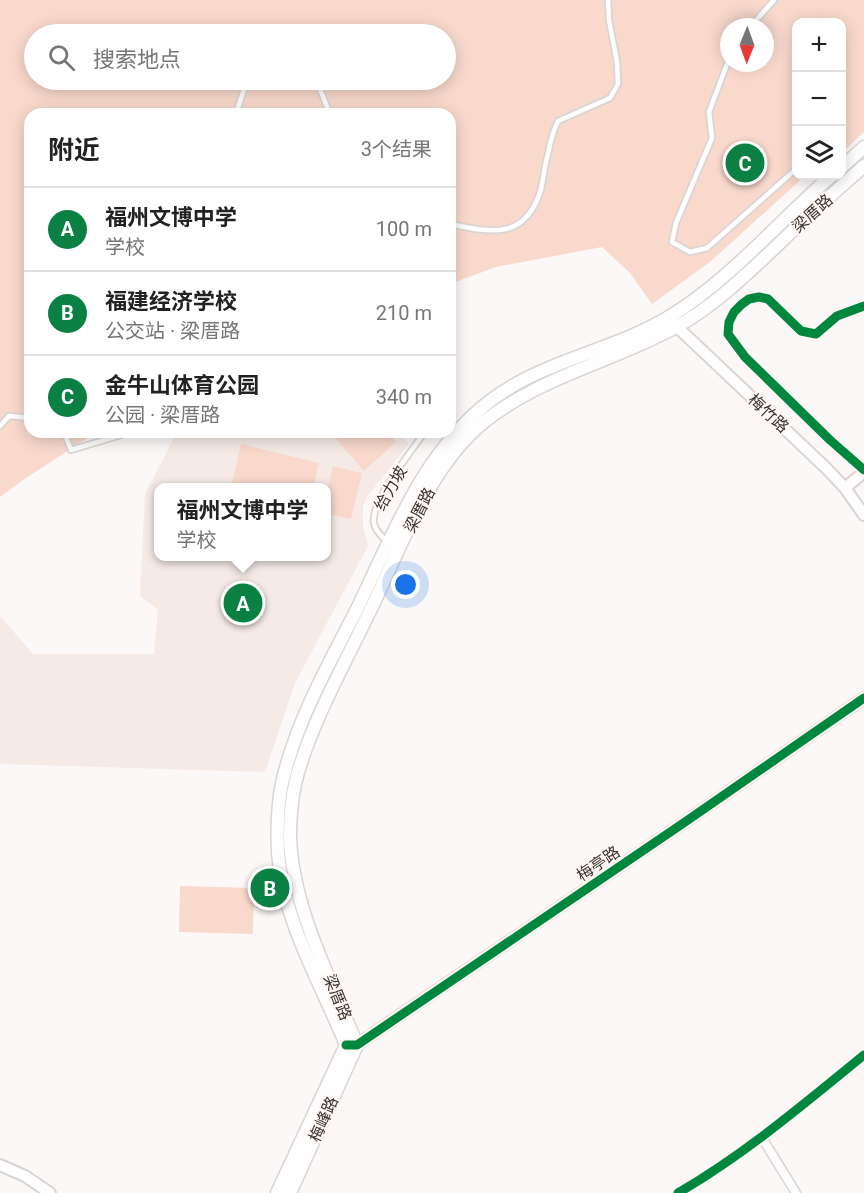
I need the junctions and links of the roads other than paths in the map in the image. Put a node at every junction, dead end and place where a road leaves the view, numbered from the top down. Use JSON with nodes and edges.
{"nodes":[{"id":1,"x":608,"y":0,"type":"edge"},
{"id":2,"x":774,"y":0,"type":"edge"},
{"id":3,"x":758,"y":18,"type":"edge"},
{"id":4,"x":724,"y":72,"type":"edge"},
{"id":5,"x":243,"y":90,"type":"edge"},
{"id":6,"x":320,"y":90,"type":"edge"},
{"id":7,"x":238,"y":108,"type":"edge"},
{"id":8,"x":328,"y":108,"type":"edge"},
{"id":9,"x":864,"y":147,"type":"edge"},
{"id":10,"x":846,"y":163,"type":"edge"},
{"id":11,"x":864,"y":166,"type":"edge"},
{"id":12,"x":792,"y":173,"type":"edge"},
{"id":13,"x":827,"y":180,"type":"edge"},
{"id":14,"x":456,"y":225,"type":"edge"},
{"id":15,"x":864,"y":306,"type":"edge"},
{"id":16,"x":672,"y":322,"type":"junction"},
{"id":17,"x":24,"y":417,"type":"edge"},
{"id":18,"x":0,"y":426,"type":"edge"},
{"id":19,"x":456,"y":433,"type":"edge"},
{"id":20,"x":66,"y":438,"type":"edge"},
{"id":21,"x":110,"y":438,"type":"edge"},
{"id":22,"x":420,"y":438,"type":"edge"},
{"id":23,"x":452,"y":438,"type":"edge"},
{"id":24,"x":864,"y":471,"type":"edge"},
{"id":25,"x":844,"y":488,"type":"junction"},
{"id":26,"x":864,"y":514,"type":"edge"},
{"id":27,"x":389,"y":544,"type":"junction"},
{"id":28,"x":864,"y":698,"type":"edge"},
{"id":29,"x":351,"y":1045,"type":"junction"},
{"id":30,"x":864,"y":1055,"type":"edge"},
{"id":31,"x":762,"y":1138,"type":"junction"},
{"id":32,"x":0,"y":1165,"type":"edge"},
{"id":33,"x":50,"y":1193,"type":"edge"},
{"id":34,"x":277,"y":1193,"type":"edge"},
{"id":35,"x":290,"y":1193,"type":"edge"},
{"id":36,"x":678,"y":1193,"type":"edge"},
{"id":37,"x":796,"y":1193,"type":"edge"}],
"edges":[{"from":1,"to":14,"type":"lane"},
{"from":2,"to":3,"type":"lane"},
{"from":4,"to":12,"type":"lane"},
{"from":5,"to":7,"type":"lane"},
{"from":6,"to":8,"type":"lane"},
{"from":9,"to":10,"type":"main road"},
{"from":11,"to":16,"type":"main road","name":"梁厝路"},
{"from":13,"to":16,"type":"main road","name":"梁厝路"},
{"from":15,"to":24,"type":"street"},
{"from":16,"to":19,"type":"main road","name":"梁厝路"},
{"from":16,"to":25,"type":"street","name":"梅竹路"},
{"from":16,"to":29,"type":"main road","name":"梁厝路"},
{"from":17,"to":18,"type":"lane"},
{"from":20,"to":21,"type":"lane"},
{"from":22,"to":27,"type":"lane","name":"给力坡"},
{"from":23,"to":27,"type":"main road","name":"梁厝路"},
{"from":24,"to":25,"type":"street"},
{"from":25,"to":26,"type":"street","name":"梅竹路"},
{"from":27,"to":29,"type":"main road","name":"梁厝路"},
{"from":28,"to":29,"type":"street","name":"梅亭路"},
{"from":29,"to":34,"type":"main road","name":"梅峰路"},
{"from":29,"to":35,"type":"main road","name":"梅峰路"},
{"from":30,"to":31,"type":"street"},
{"from":31,"to":36,"type":"street"},
{"from":31,"to":37,"type":"street"},
{"from":32,"to":33,"type":"street"}]}
